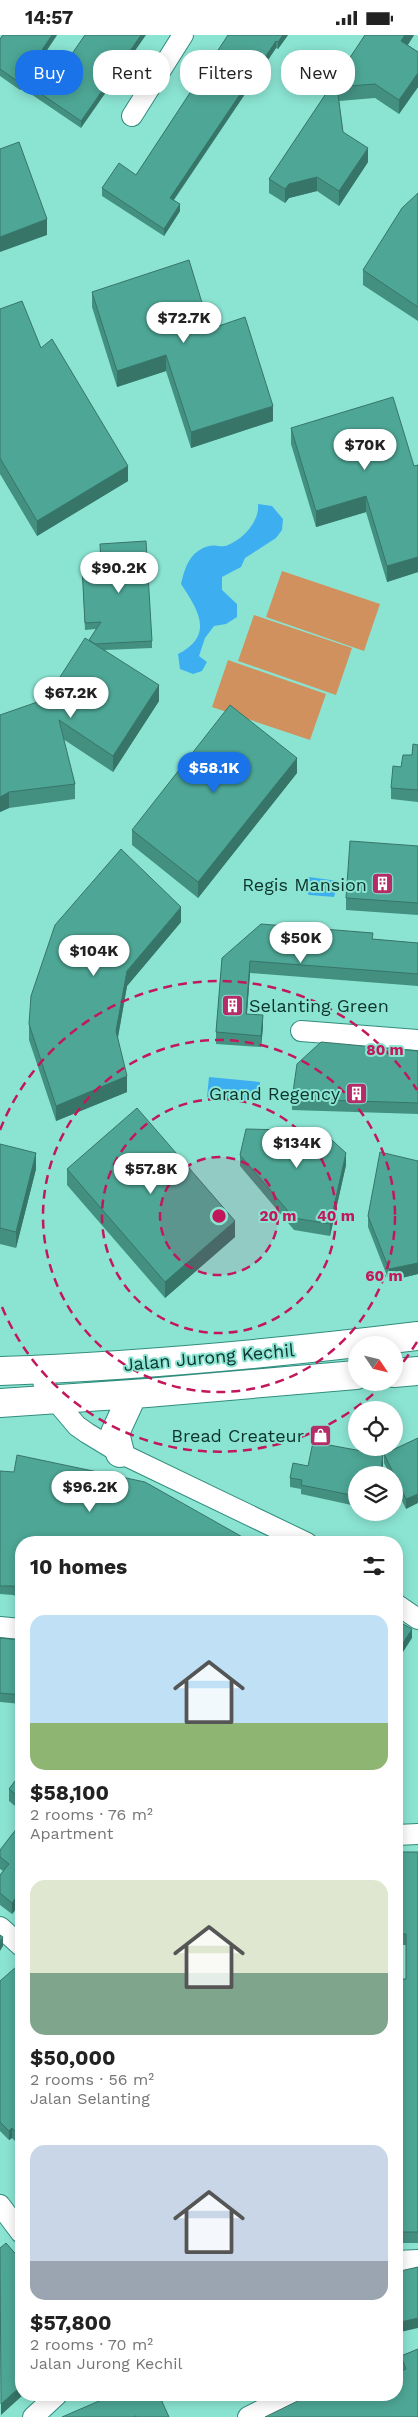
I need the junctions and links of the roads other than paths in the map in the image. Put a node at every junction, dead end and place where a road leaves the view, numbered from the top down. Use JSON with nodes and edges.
{"nodes":[{"id":1,"x":183,"y":35,"type":"edge"},
{"id":2,"x":132,"y":116,"type":"dead end"},
{"id":3,"x":301,"y":1031,"type":"dead end"},
{"id":4,"x":418,"y":1040,"type":"edge"},
{"id":5,"x":418,"y":1336,"type":"edge"},
{"id":6,"x":40,"y":1369,"type":"junction"},
{"id":7,"x":0,"y":1371,"type":"edge"},
{"id":8,"x":418,"y":1371,"type":"edge"},
{"id":9,"x":403,"y":1372,"type":"edge"},
{"id":10,"x":348,"y":1376,"type":"edge"},
{"id":11,"x":133,"y":1394,"type":"junction"},
{"id":12,"x":55,"y":1401,"type":"junction"},
{"id":13,"x":0,"y":1403,"type":"edge"},
{"id":14,"x":120,"y":1453,"type":"junction"},
{"id":15,"x":292,"y":1536,"type":"edge"},
{"id":16,"x":403,"y":1609,"type":"edge"},
{"id":17,"x":418,"y":1619,"type":"edge"},
{"id":18,"x":0,"y":1627,"type":"edge"},
{"id":19,"x":15,"y":1628,"type":"edge"},
{"id":20,"x":418,"y":1834,"type":"edge"},
{"id":21,"x":403,"y":1835,"type":"edge"},
{"id":22,"x":0,"y":1927,"type":"edge"},
{"id":23,"x":15,"y":1941,"type":"edge"},
{"id":24,"x":2,"y":2212,"type":"edge"},
{"id":25,"x":15,"y":2226,"type":"edge"},
{"id":26,"x":418,"y":2260,"type":"edge"},
{"id":27,"x":403,"y":2261,"type":"edge"},
{"id":28,"x":50,"y":2401,"type":"edge"},
{"id":29,"x":279,"y":2401,"type":"edge"},
{"id":30,"x":33,"y":2417,"type":"edge"},
{"id":31,"x":248,"y":2417,"type":"edge"}],
"edges":[{"from":1,"to":2,"type":"street"},
{"from":3,"to":4,"type":"street"},
{"from":5,"to":6,"type":"main road","name":"Jalan Jurong Kechil"},
{"from":6,"to":7,"type":"main road","name":"Jalan Jurong Kechil"},
{"from":6,"to":12,"type":"street"},
{"from":8,"to":9,"type":"main road"},
{"from":10,"to":11,"type":"main road","name":"Jalan Jurong Kechil"},
{"from":11,"to":12,"type":"main road","name":"Jalan Jurong Kechil"},
{"from":11,"to":14,"type":"main road"},
{"from":12,"to":13,"type":"main road","name":"Jalan Jurong Kechil"},
{"from":12,"to":14,"type":"street"},
{"from":14,"to":15,"type":"street"},
{"from":16,"to":17,"type":"street"},
{"from":18,"to":19,"type":"street"},
{"from":20,"to":21,"type":"street"},
{"from":22,"to":23,"type":"street"},
{"from":24,"to":25,"type":"street"},
{"from":26,"to":27,"type":"street"},
{"from":28,"to":30,"type":"street"},
{"from":29,"to":31,"type":"street"}]}
